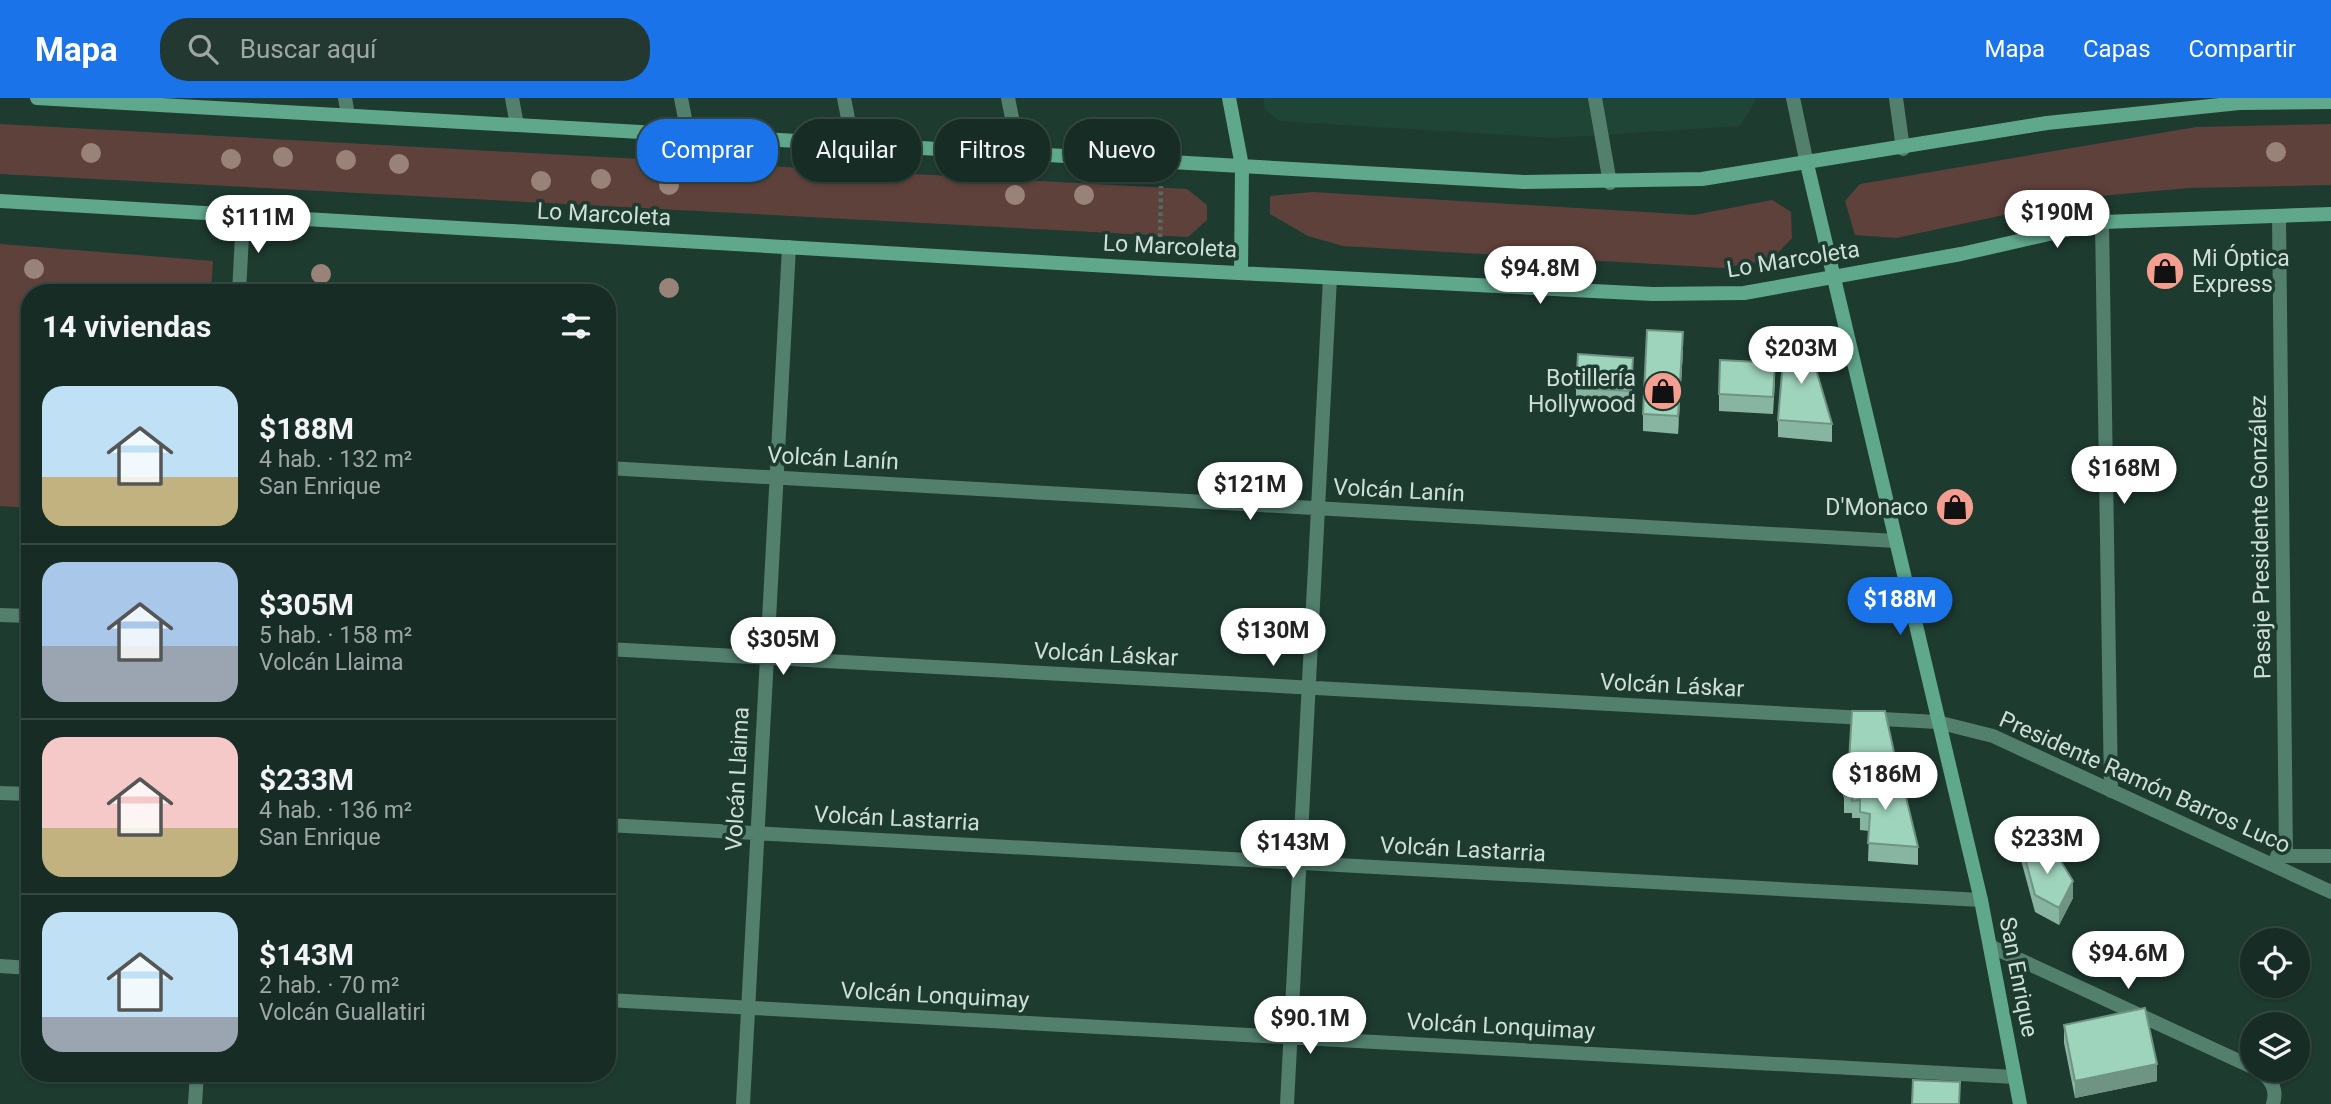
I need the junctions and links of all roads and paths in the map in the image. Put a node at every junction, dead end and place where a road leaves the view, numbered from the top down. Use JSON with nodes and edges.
{"nodes":[{"id":1,"x":37,"y":98,"type":"edge"},
{"id":2,"x":345,"y":98,"type":"edge"},
{"id":3,"x":512,"y":98,"type":"edge"},
{"id":4,"x":681,"y":98,"type":"edge"},
{"id":5,"x":844,"y":98,"type":"edge"},
{"id":6,"x":1008,"y":98,"type":"edge"},
{"id":7,"x":1229,"y":98,"type":"edge"},
{"id":8,"x":1595,"y":98,"type":"edge"},
{"id":9,"x":1793,"y":98,"type":"edge"},
{"id":10,"x":1896,"y":98,"type":"edge"},
{"id":11,"x":2239,"y":101,"type":"edge"},
{"id":12,"x":178,"y":102,"type":"edge"},
{"id":13,"x":2331,"y":102,"type":"edge"},
{"id":14,"x":348,"y":115,"type":"junction"},
{"id":15,"x":685,"y":119,"type":"edge"},
{"id":16,"x":848,"y":119,"type":"edge"},
{"id":17,"x":1012,"y":119,"type":"edge"},
{"id":18,"x":517,"y":125,"type":"junction"},
{"id":19,"x":637,"y":131,"type":"edge"},
{"id":20,"x":1903,"y":149,"type":"junction"},
{"id":21,"x":1180,"y":162,"type":"edge"},
{"id":22,"x":1807,"y":164,"type":"junction"},
{"id":23,"x":1242,"y":166,"type":"junction"},
{"id":24,"x":1161,"y":182,"type":"edge"},
{"id":25,"x":1610,"y":183,"type":"junction"},
{"id":26,"x":0,"y":201,"type":"edge"},
{"id":27,"x":2331,"y":214,"type":"edge"},
{"id":28,"x":243,"y":217,"type":"junction"},
{"id":29,"x":2279,"y":217,"type":"junction"},
{"id":30,"x":2102,"y":222,"type":"junction"},
{"id":31,"x":789,"y":247,"type":"junction"},
{"id":32,"x":1160,"y":269,"type":"junction"},
{"id":33,"x":1241,"y":273,"type":"junction"},
{"id":34,"x":1835,"y":276,"type":"junction"},
{"id":35,"x":1330,"y":278,"type":"junction"},
{"id":36,"x":239,"y":284,"type":"edge"},
{"id":37,"x":616,"y":469,"type":"edge"},
{"id":38,"x":776,"y":478,"type":"junction"},
{"id":39,"x":1318,"y":508,"type":"junction"},
{"id":40,"x":1896,"y":541,"type":"junction"},
{"id":41,"x":0,"y":615,"type":"edge"},
{"id":42,"x":21,"y":616,"type":"edge"},
{"id":43,"x":616,"y":649,"type":"edge"},
{"id":44,"x":767,"y":657,"type":"junction"},
{"id":45,"x":1308,"y":688,"type":"junction"},
{"id":46,"x":1937,"y":722,"type":"junction"},
{"id":47,"x":2111,"y":791,"type":"junction"},
{"id":48,"x":0,"y":793,"type":"edge"},
{"id":49,"x":21,"y":794,"type":"edge"},
{"id":50,"x":616,"y":825,"type":"edge"},
{"id":51,"x":758,"y":833,"type":"junction"},
{"id":52,"x":2286,"y":856,"type":"junction"},
{"id":53,"x":2331,"y":856,"type":"edge"},
{"id":54,"x":2255,"y":857,"type":"junction"},
{"id":55,"x":1299,"y":863,"type":"junction"},
{"id":56,"x":2331,"y":892,"type":"edge"},
{"id":57,"x":1981,"y":900,"type":"junction"},
{"id":58,"x":1990,"y":946,"type":"junction"},
{"id":59,"x":0,"y":966,"type":"edge"},
{"id":60,"x":21,"y":967,"type":"edge"},
{"id":61,"x":616,"y":1000,"type":"edge"},
{"id":62,"x":748,"y":1007,"type":"junction"},
{"id":63,"x":1290,"y":1037,"type":"junction"},
{"id":64,"x":2240,"y":1061,"type":"edge"},
{"id":65,"x":2015,"y":1077,"type":"junction"},
{"id":66,"x":196,"y":1082,"type":"edge"},
{"id":67,"x":2271,"y":1082,"type":"edge"},
{"id":68,"x":195,"y":1104,"type":"edge"},
{"id":69,"x":743,"y":1104,"type":"edge"},
{"id":70,"x":1287,"y":1104,"type":"edge"},
{"id":71,"x":2020,"y":1104,"type":"edge"},
{"id":72,"x":2273,"y":1104,"type":"edge"}],
"edges":[{"from":1,"to":12,"type":"street"},
{"from":2,"to":14,"type":"street"},
{"from":3,"to":18,"type":"street"},
{"from":4,"to":15,"type":"street"},
{"from":5,"to":16,"type":"street"},
{"from":6,"to":17,"type":"street"},
{"from":7,"to":23,"type":"street"},
{"from":8,"to":25,"type":"street"},
{"from":9,"to":22,"type":"street"},
{"from":10,"to":20,"type":"street"},
{"from":11,"to":13,"type":"street"},
{"from":11,"to":20,"type":"street"},
{"from":12,"to":14,"type":"street"},
{"from":14,"to":18,"type":"street"},
{"from":18,"to":19,"type":"street"},
{"from":20,"to":22,"type":"street"},
{"from":21,"to":23,"type":"street"},
{"from":22,"to":25,"type":"street"},
{"from":22,"to":34,"type":"street","name":"San Enrique"},
{"from":23,"to":25,"type":"street"},
{"from":23,"to":33,"type":"street"},
{"from":24,"to":32,"type":"path"},
{"from":26,"to":28,"type":"street","name":"Lo Marcoleta"},
{"from":27,"to":29,"type":"street","name":"Lo Marcoleta"},
{"from":28,"to":31,"type":"street","name":"Lo Marcoleta"},
{"from":28,"to":36,"type":"street"},
{"from":29,"to":30,"type":"street","name":"Lo Marcoleta"},
{"from":29,"to":52,"type":"street","name":"Pasaje Presidente González"},
{"from":30,"to":34,"type":"street","name":"Lo Marcoleta"},
{"from":30,"to":47,"type":"street"},
{"from":31,"to":32,"type":"street","name":"Lo Marcoleta"},
{"from":31,"to":38,"type":"street","name":"Volcán Llaima"},
{"from":32,"to":33,"type":"street","name":"Lo Marcoleta"},
{"from":33,"to":35,"type":"street","name":"Lo Marcoleta"},
{"from":34,"to":35,"type":"street","name":"Lo Marcoleta"},
{"from":34,"to":40,"type":"street","name":"San Enrique"},
{"from":35,"to":39,"type":"street"},
{"from":37,"to":38,"type":"street","name":"Volcán Lanín"},
{"from":38,"to":39,"type":"street","name":"Volcán Lanín"},
{"from":38,"to":44,"type":"street","name":"Volcán Llaima"},
{"from":39,"to":40,"type":"street","name":"Volcán Lanín"},
{"from":39,"to":45,"type":"street"},
{"from":40,"to":46,"type":"street","name":"San Enrique"},
{"from":41,"to":42,"type":"street"},
{"from":43,"to":44,"type":"street","name":"Volcán Láskar"},
{"from":44,"to":45,"type":"street","name":"Volcán Láskar"},
{"from":44,"to":51,"type":"street","name":"Volcán Llaima"},
{"from":45,"to":46,"type":"street","name":"Volcán Láskar"},
{"from":45,"to":55,"type":"street"},
{"from":46,"to":47,"type":"street","name":"Presidente Ramón Barros Luco"},
{"from":46,"to":57,"type":"street","name":"San Enrique"},
{"from":47,"to":54,"type":"street","name":"Presidente Ramón Barros Luco"},
{"from":48,"to":49,"type":"street"},
{"from":50,"to":51,"type":"street","name":"Volcán Lastarria"},
{"from":51,"to":55,"type":"street","name":"Volcán Lastarria"},
{"from":51,"to":62,"type":"street","name":"Volcán Llaima"},
{"from":52,"to":53,"type":"street"},
{"from":52,"to":54,"type":"street"},
{"from":54,"to":56,"type":"street","name":"Presidente Ramón Barros Luco"},
{"from":55,"to":57,"type":"street","name":"Volcán Lastarria"},
{"from":55,"to":63,"type":"street"},
{"from":57,"to":58,"type":"street","name":"San Enrique"},
{"from":58,"to":64,"type":"street"},
{"from":58,"to":65,"type":"street","name":"San Enrique"},
{"from":59,"to":60,"type":"street"},
{"from":61,"to":62,"type":"street","name":"Volcán Lonquimay"},
{"from":62,"to":63,"type":"street","name":"Volcán Lonquimay"},
{"from":62,"to":69,"type":"street","name":"Volcán Llaima"},
{"from":63,"to":65,"type":"street","name":"Volcán Lonquimay"},
{"from":63,"to":70,"type":"street"},
{"from":65,"to":71,"type":"street","name":"San Enrique"},
{"from":66,"to":68,"type":"street"},
{"from":67,"to":72,"type":"street"}]}
